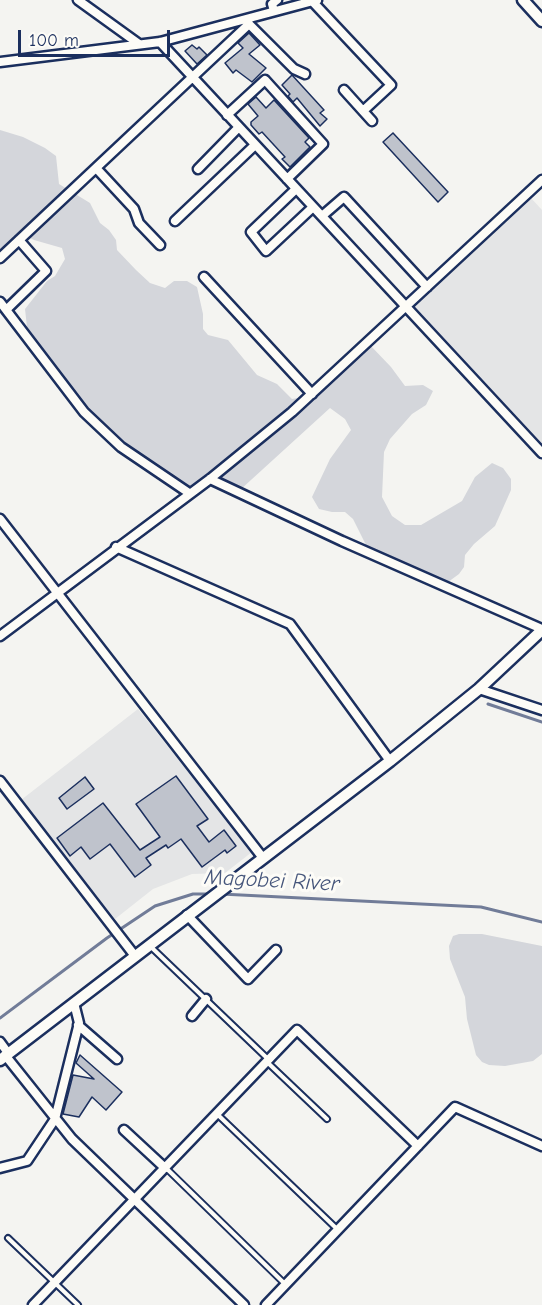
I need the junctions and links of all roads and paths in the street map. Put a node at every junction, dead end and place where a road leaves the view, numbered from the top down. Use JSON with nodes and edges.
{"nodes":[{"id":1,"x":78,"y":0,"type":"edge"},
{"id":2,"x":523,"y":0,"type":"edge"},
{"id":3,"x":314,"y":1,"type":"edge"},
{"id":4,"x":273,"y":4,"type":"edge"},
{"id":5,"x":542,"y":21,"type":"edge"},
{"id":6,"x":249,"y":22,"type":"junction"},
{"id":7,"x":160,"y":42,"type":"junction"},
{"id":8,"x":139,"y":44,"type":"junction"},
{"id":9,"x":0,"y":62,"type":"edge"},
{"id":10,"x":305,"y":75,"type":"dead end"},
{"id":11,"x":192,"y":77,"type":"junction"},
{"id":12,"x":344,"y":90,"type":"dead end"},
{"id":13,"x":363,"y":111,"type":"junction"},
{"id":14,"x":227,"y":115,"type":"junction"},
{"id":15,"x":372,"y":121,"type":"dead end"},
{"id":16,"x":239,"y":128,"type":"junction"},
{"id":17,"x":255,"y":145,"type":"junction"},
{"id":18,"x":96,"y":168,"type":"junction"},
{"id":19,"x":198,"y":169,"type":"dead end"},
{"id":20,"x":287,"y":179,"type":"junction"},
{"id":21,"x":542,"y":180,"type":"edge"},
{"id":22,"x":296,"y":189,"type":"junction"},
{"id":23,"x":313,"y":207,"type":"junction"},
{"id":24,"x":322,"y":216,"type":"junction"},
{"id":25,"x":175,"y":221,"type":"dead end"},
{"id":26,"x":19,"y":240,"type":"junction"},
{"id":27,"x":160,"y":245,"type":"dead end"},
{"id":28,"x":0,"y":258,"type":"edge"},
{"id":29,"x":204,"y":278,"type":"dead end"},
{"id":30,"x":427,"y":287,"type":"junction"},
{"id":31,"x":0,"y":302,"type":"edge"},
{"id":32,"x":406,"y":306,"type":"junction"},
{"id":33,"x":7,"y":309,"type":"junction"},
{"id":34,"x":312,"y":394,"type":"junction"},
{"id":35,"x":542,"y":453,"type":"edge"},
{"id":36,"x":210,"y":479,"type":"junction"},
{"id":37,"x":189,"y":493,"type":"junction"},
{"id":38,"x":0,"y":519,"type":"edge"},
{"id":39,"x":116,"y":547,"type":"junction"},
{"id":40,"x":56,"y":592,"type":"junction"},
{"id":41,"x":542,"y":629,"type":"edge"},
{"id":42,"x":0,"y":636,"type":"edge"},
{"id":43,"x":479,"y":689,"type":"junction"},
{"id":44,"x":542,"y":710,"type":"edge"},
{"id":45,"x":390,"y":760,"type":"junction"},
{"id":46,"x":0,"y":781,"type":"edge"},
{"id":47,"x":262,"y":858,"type":"junction"},
{"id":48,"x":187,"y":915,"type":"junction"},
{"id":49,"x":150,"y":945,"type":"junction"},
{"id":50,"x":276,"y":950,"type":"dead end"},
{"id":51,"x":135,"y":956,"type":"junction"},
{"id":52,"x":206,"y":999,"type":"junction"},
{"id":53,"x":75,"y":1003,"type":"junction"},
{"id":54,"x":192,"y":1016,"type":"dead end"},
{"id":55,"x":78,"y":1025,"type":"junction"},
{"id":56,"x":0,"y":1042,"type":"edge"},
{"id":57,"x":4,"y":1056,"type":"edge"},
{"id":58,"x":117,"y":1059,"type":"dead end"},
{"id":59,"x":268,"y":1061,"type":"junction"},
{"id":60,"x":216,"y":1114,"type":"junction"},
{"id":61,"x":55,"y":1119,"type":"junction"},
{"id":62,"x":327,"y":1119,"type":"dead end"},
{"id":63,"x":124,"y":1130,"type":"dead end"},
{"id":64,"x":418,"y":1146,"type":"junction"},
{"id":65,"x":542,"y":1146,"type":"edge"},
{"id":66,"x":0,"y":1168,"type":"edge"},
{"id":67,"x":165,"y":1168,"type":"junction"},
{"id":68,"x":135,"y":1200,"type":"junction"},
{"id":69,"x":338,"y":1230,"type":"junction"},
{"id":70,"x":8,"y":1238,"type":"dead end"},
{"id":71,"x":54,"y":1283,"type":"junction"},
{"id":72,"x":286,"y":1285,"type":"junction"},
{"id":73,"x":33,"y":1305,"type":"edge"},
{"id":74,"x":78,"y":1305,"type":"edge"},
{"id":75,"x":244,"y":1305,"type":"edge"},
{"id":76,"x":266,"y":1305,"type":"edge"}],
"edges":[{"from":1,"to":8,"type":"street"},
{"from":2,"to":5,"type":"street"},
{"from":3,"to":4,"type":"street"},
{"from":3,"to":13,"type":"street"},
{"from":4,"to":6,"type":"street"},
{"from":6,"to":7,"type":"street"},
{"from":6,"to":10,"type":"street"},
{"from":6,"to":11,"type":"street"},
{"from":7,"to":8,"type":"street"},
{"from":7,"to":11,"type":"street"},
{"from":8,"to":9,"type":"street"},
{"from":11,"to":14,"type":"street"},
{"from":11,"to":18,"type":"street"},
{"from":12,"to":13,"type":"street"},
{"from":13,"to":15,"type":"street"},
{"from":14,"to":16,"type":"street"},
{"from":14,"to":20,"type":"street"},
{"from":16,"to":17,"type":"street"},
{"from":16,"to":19,"type":"street"},
{"from":17,"to":20,"type":"street"},
{"from":17,"to":25,"type":"street"},
{"from":18,"to":26,"type":"street"},
{"from":18,"to":27,"type":"street"},
{"from":20,"to":22,"type":"street"},
{"from":21,"to":30,"type":"street"},
{"from":22,"to":23,"type":"street"},
{"from":22,"to":23,"type":"street"},
{"from":23,"to":24,"type":"street"},
{"from":24,"to":30,"type":"street"},
{"from":24,"to":32,"type":"street"},
{"from":26,"to":28,"type":"street"},
{"from":26,"to":33,"type":"street"},
{"from":29,"to":34,"type":"street"},
{"from":30,"to":32,"type":"street"},
{"from":31,"to":33,"type":"street"},
{"from":32,"to":34,"type":"street"},
{"from":32,"to":35,"type":"street"},
{"from":33,"to":37,"type":"street"},
{"from":34,"to":36,"type":"street"},
{"from":36,"to":37,"type":"street"},
{"from":36,"to":41,"type":"street"},
{"from":37,"to":39,"type":"street"},
{"from":38,"to":40,"type":"street"},
{"from":39,"to":40,"type":"street"},
{"from":39,"to":45,"type":"street"},
{"from":40,"to":42,"type":"street"},
{"from":40,"to":47,"type":"street"},
{"from":41,"to":43,"type":"street"},
{"from":43,"to":44,"type":"street"},
{"from":43,"to":45,"type":"street"},
{"from":45,"to":47,"type":"street"},
{"from":46,"to":51,"type":"street"},
{"from":47,"to":48,"type":"street"},
{"from":48,"to":49,"type":"street"},
{"from":48,"to":50,"type":"street"},
{"from":49,"to":51,"type":"street"},
{"from":49,"to":52,"type":"lane"},
{"from":51,"to":53,"type":"street"},
{"from":52,"to":54,"type":"street"},
{"from":52,"to":59,"type":"lane"},
{"from":53,"to":55,"type":"street"},
{"from":53,"to":57,"type":"street"},
{"from":55,"to":58,"type":"street"},
{"from":55,"to":61,"type":"street"},
{"from":56,"to":57,"type":"street"},
{"from":57,"to":61,"type":"street"},
{"from":59,"to":60,"type":"street"},
{"from":59,"to":62,"type":"lane"},
{"from":59,"to":64,"type":"street"},
{"from":60,"to":67,"type":"street"},
{"from":60,"to":69,"type":"lane"},
{"from":61,"to":66,"type":"street"},
{"from":61,"to":68,"type":"street"},
{"from":63,"to":67,"type":"street"},
{"from":64,"to":65,"type":"street"},
{"from":64,"to":69,"type":"street"},
{"from":67,"to":68,"type":"street"},
{"from":67,"to":72,"type":"lane"},
{"from":68,"to":71,"type":"street"},
{"from":68,"to":75,"type":"street"},
{"from":69,"to":72,"type":"street"},
{"from":70,"to":71,"type":"lane"},
{"from":71,"to":73,"type":"street"},
{"from":71,"to":74,"type":"lane"},
{"from":72,"to":76,"type":"street"}]}
